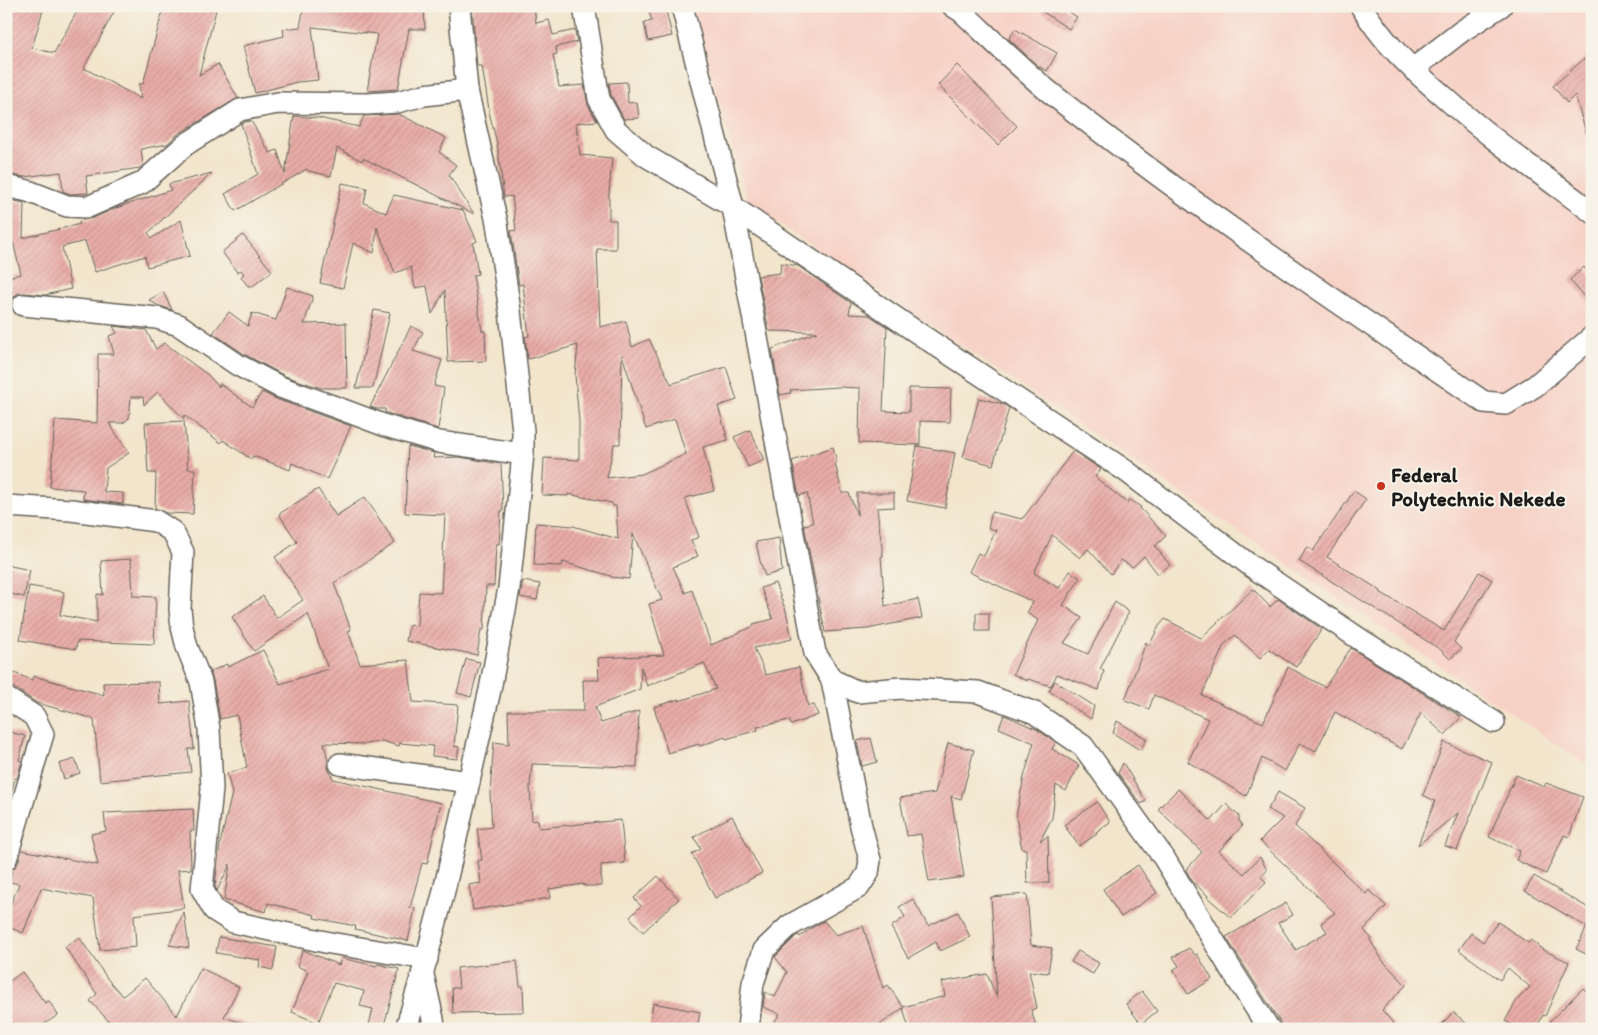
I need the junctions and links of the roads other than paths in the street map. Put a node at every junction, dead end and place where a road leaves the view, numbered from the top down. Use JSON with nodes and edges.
{"nodes":[{"id":1,"x":459,"y":6,"type":"edge"},
{"id":2,"x":584,"y":6,"type":"edge"},
{"id":3,"x":682,"y":6,"type":"edge"},
{"id":4,"x":953,"y":6,"type":"edge"},
{"id":5,"x":1361,"y":6,"type":"edge"},
{"id":6,"x":1501,"y":6,"type":"edge"},
{"id":7,"x":1413,"y":69,"type":"junction"},
{"id":8,"x":467,"y":90,"type":"junction"},
{"id":9,"x":6,"y":186,"type":"edge"},
{"id":10,"x":733,"y":207,"type":"junction"},
{"id":11,"x":1592,"y":212,"type":"edge"},
{"id":12,"x":23,"y":305,"type":"dead end"},
{"id":13,"x":1592,"y":337,"type":"edge"},
{"id":14,"x":523,"y":454,"type":"junction"},
{"id":15,"x":6,"y":506,"type":"edge"},
{"id":16,"x":832,"y":680,"type":"junction"},
{"id":17,"x":6,"y":698,"type":"edge"},
{"id":18,"x":1494,"y":722,"type":"dead end"},
{"id":19,"x":340,"y":764,"type":"dead end"},
{"id":20,"x":469,"y":782,"type":"junction"},
{"id":21,"x":6,"y":859,"type":"edge"},
{"id":22,"x":424,"y":967,"type":"junction"},
{"id":23,"x":406,"y":1029,"type":"edge"},
{"id":24,"x":434,"y":1029,"type":"edge"},
{"id":25,"x":748,"y":1029,"type":"edge"},
{"id":26,"x":1269,"y":1029,"type":"edge"}],
"edges":[{"from":1,"to":8,"type":"street"},
{"from":2,"to":10,"type":"street"},
{"from":3,"to":10,"type":"street"},
{"from":4,"to":13,"type":"street"},
{"from":5,"to":7,"type":"street"},
{"from":6,"to":7,"type":"street"},
{"from":7,"to":11,"type":"street"},
{"from":8,"to":9,"type":"street"},
{"from":8,"to":14,"type":"street"},
{"from":10,"to":16,"type":"street"},
{"from":10,"to":18,"type":"street"},
{"from":12,"to":14,"type":"street"},
{"from":14,"to":20,"type":"street"},
{"from":15,"to":22,"type":"street"},
{"from":16,"to":25,"type":"street"},
{"from":16,"to":26,"type":"street"},
{"from":17,"to":21,"type":"street"},
{"from":19,"to":20,"type":"street"},
{"from":20,"to":22,"type":"street"},
{"from":22,"to":23,"type":"street"},
{"from":22,"to":24,"type":"street"}]}
